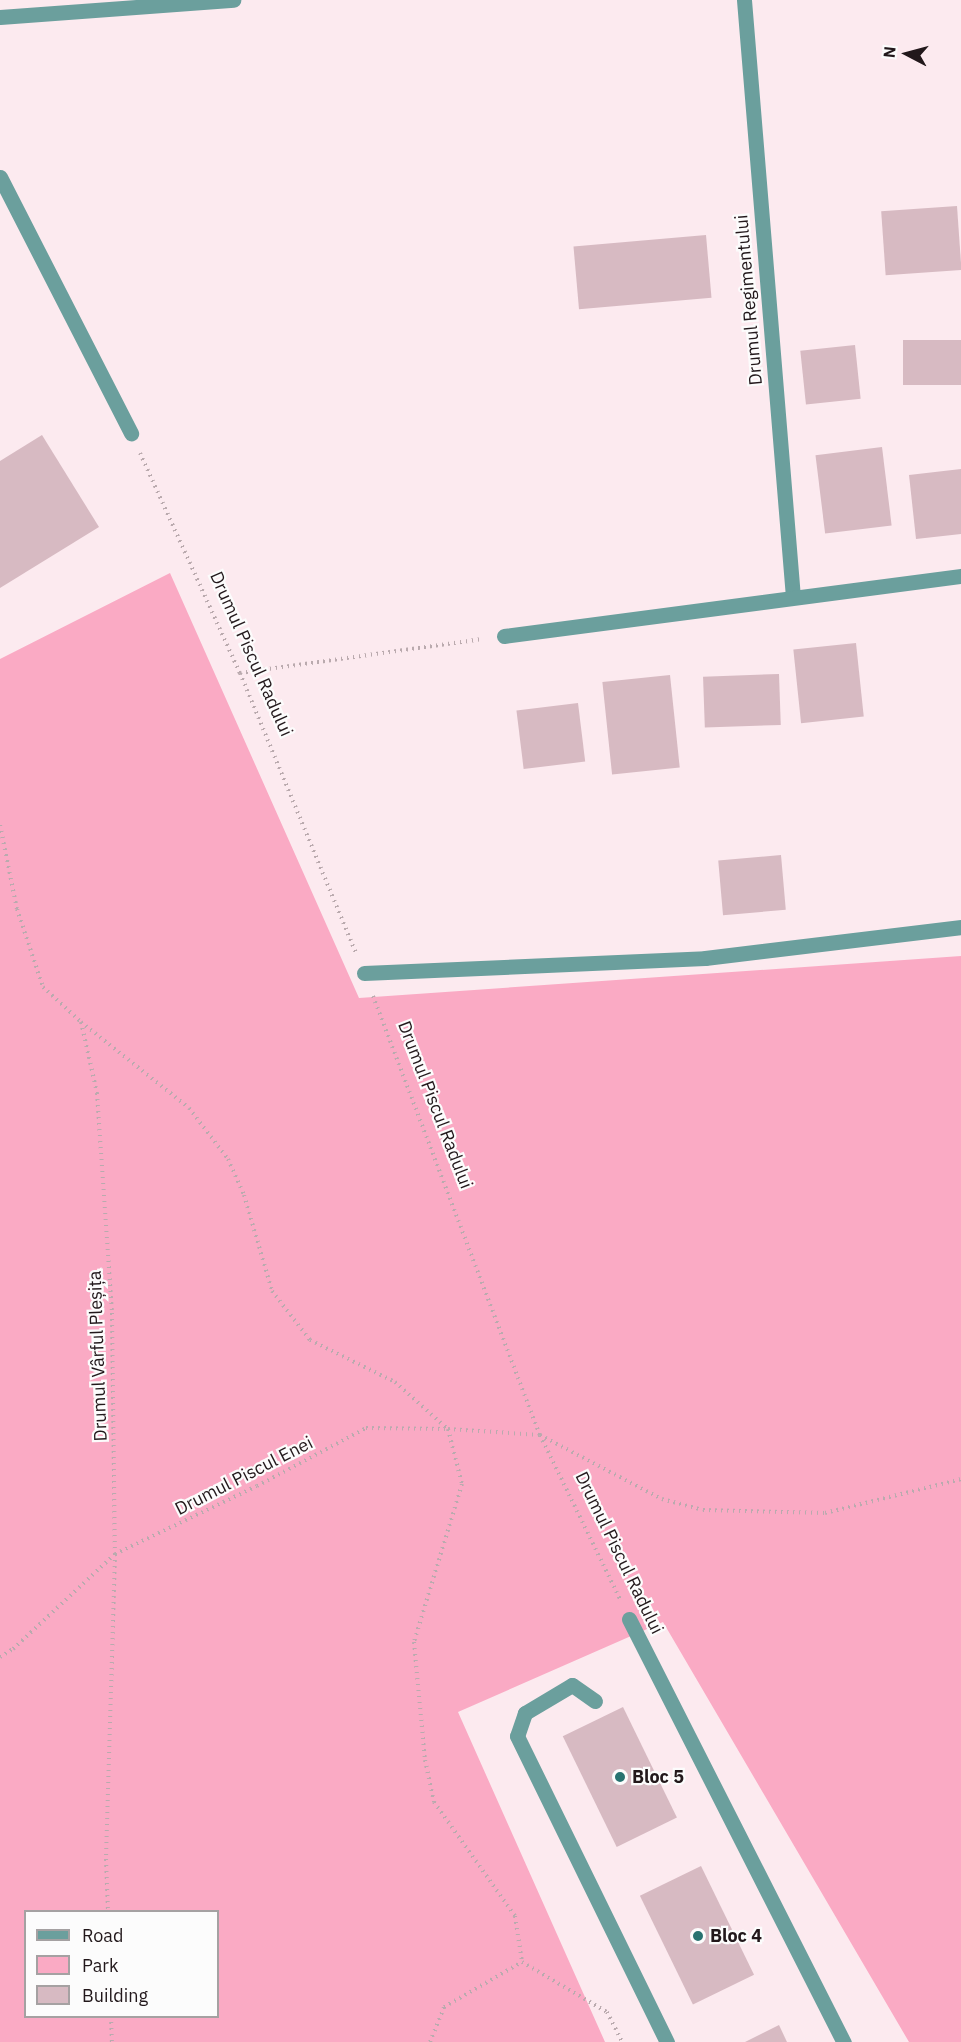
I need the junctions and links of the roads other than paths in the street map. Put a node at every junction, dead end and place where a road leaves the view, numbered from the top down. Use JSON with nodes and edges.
{"nodes":[{"id":1,"x":232,"y":0,"type":"edge"},
{"id":2,"x":744,"y":0,"type":"edge"},
{"id":3,"x":0,"y":17,"type":"edge"},
{"id":4,"x":0,"y":177,"type":"edge"},
{"id":5,"x":131,"y":433,"type":"road end"},
{"id":6,"x":961,"y":576,"type":"edge"},
{"id":7,"x":793,"y":597,"type":"junction"},
{"id":8,"x":504,"y":636,"type":"road end"},
{"id":9,"x":961,"y":927,"type":"edge"},
{"id":10,"x":364,"y":973,"type":"road end"},
{"id":11,"x":629,"y":1619,"type":"road end"},
{"id":12,"x":595,"y":1701,"type":"dead end"},
{"id":13,"x":667,"y":2042,"type":"edge"},
{"id":14,"x":844,"y":2042,"type":"edge"}],
"edges":[{"from":1,"to":3,"type":"street"},
{"from":2,"to":7,"type":"street","name":"Drumul Regimentului"},
{"from":4,"to":5,"type":"street"},
{"from":6,"to":7,"type":"street"},
{"from":7,"to":8,"type":"street"},
{"from":9,"to":10,"type":"street"},
{"from":11,"to":14,"type":"street","name":"Drumul Piscul Radului"},
{"from":12,"to":13,"type":"street"}]}
